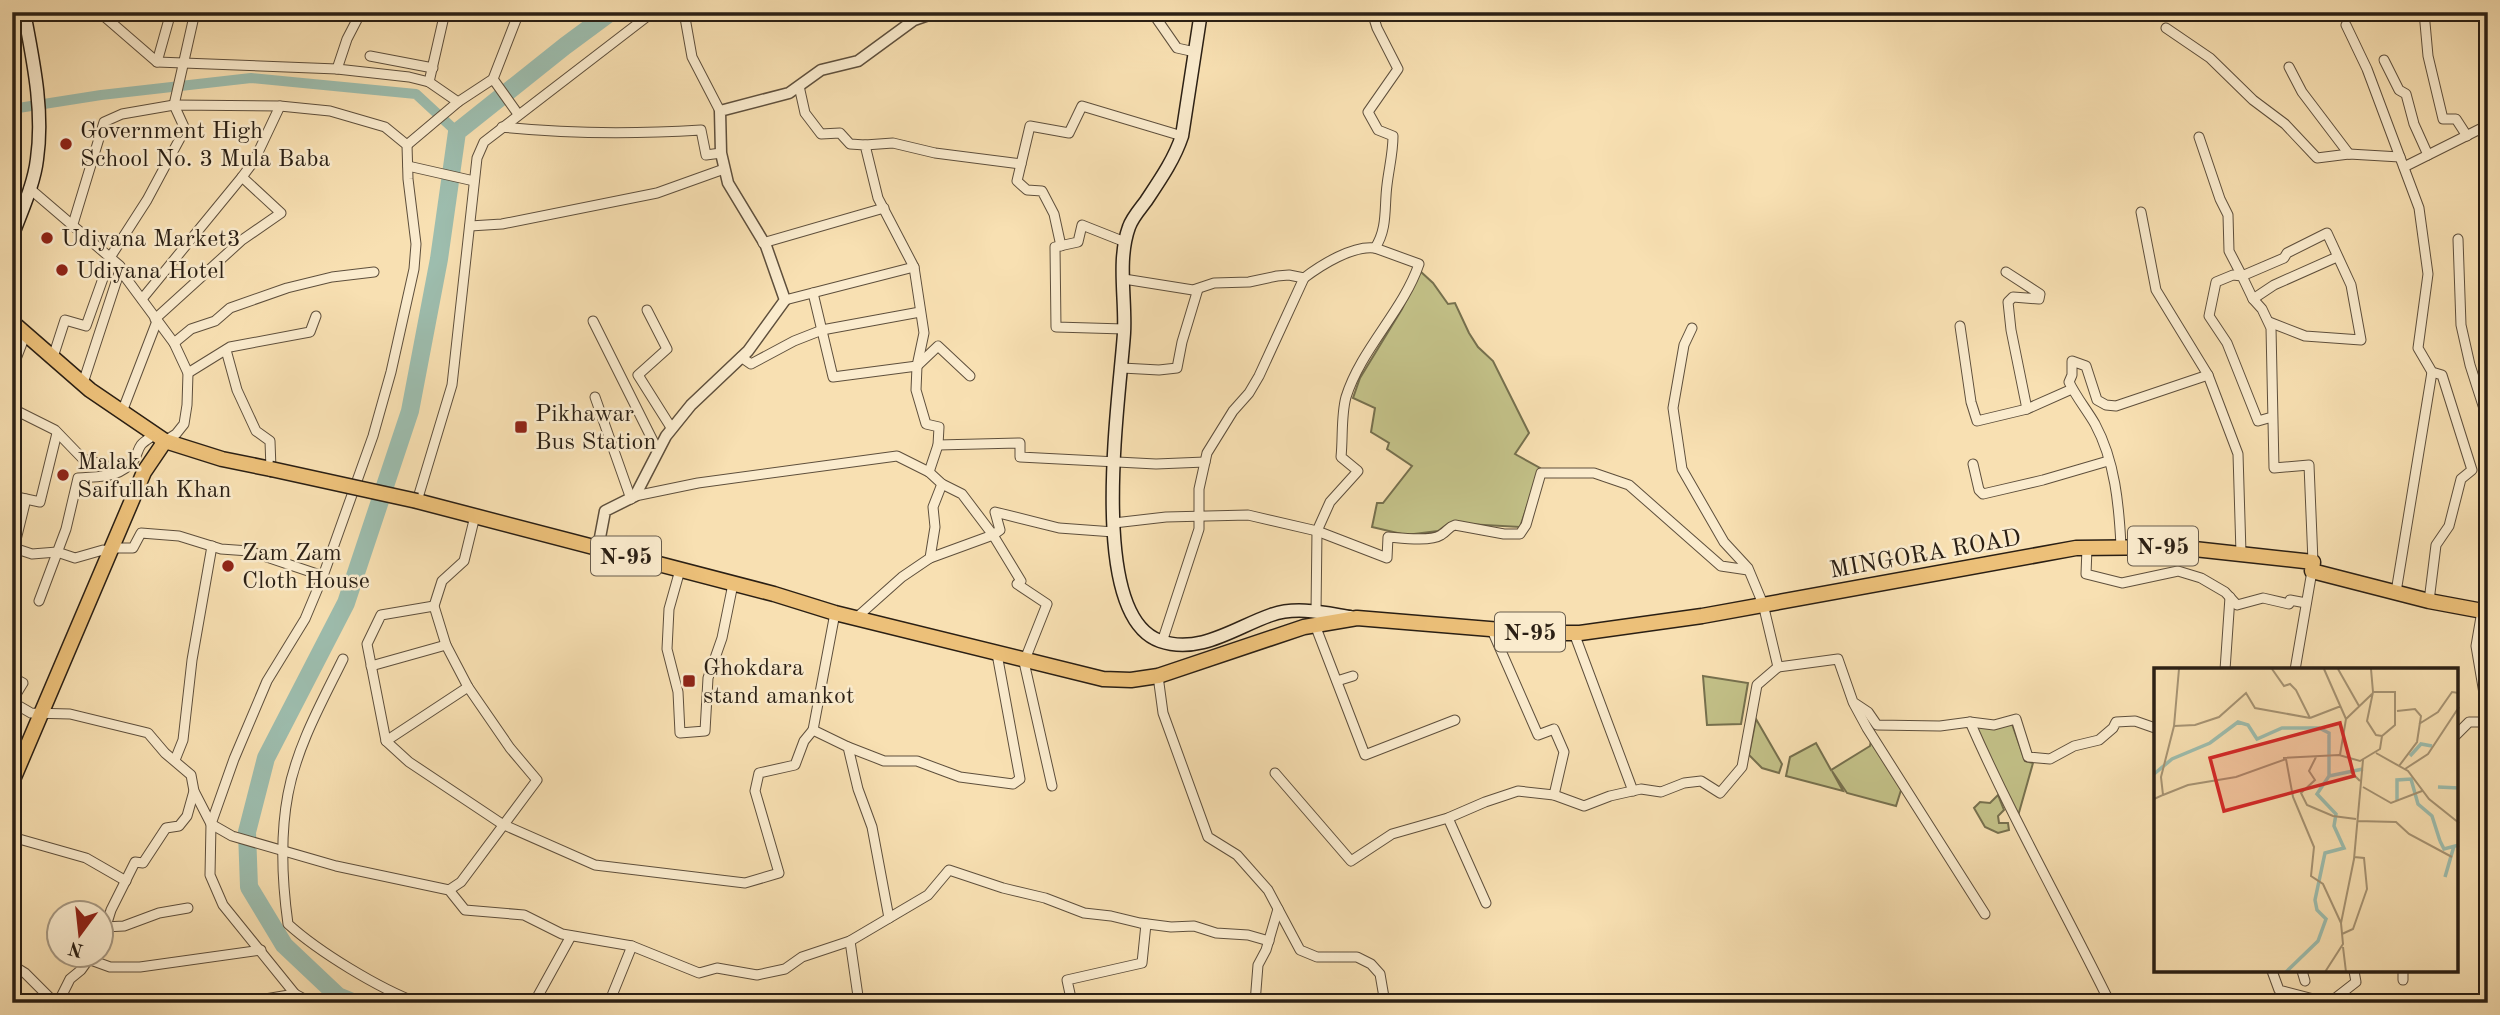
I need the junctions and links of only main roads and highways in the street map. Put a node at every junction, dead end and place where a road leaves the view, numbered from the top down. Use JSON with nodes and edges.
{"nodes":[{"id":1,"x":24,"y":12,"type":"edge"},
{"id":2,"x":1201,"y":12,"type":"edge"},
{"id":3,"x":12,"y":237,"type":"edge"},
{"id":4,"x":12,"y":322,"type":"edge"},
{"id":5,"x":160,"y":438,"type":"junction"},
{"id":6,"x":2485,"y":612,"type":"edge"},
{"id":7,"x":1315,"y":618,"type":"junction"},
{"id":8,"x":12,"y":782,"type":"edge"}],
"edges":[{"from":1,"to":3,"type":"main road"},
{"from":2,"to":7,"type":"main road"},
{"from":4,"to":5,"type":"main road"},
{"from":5,"to":7,"type":"main road","number":"N-95","bridge":true},
{"from":5,"to":8,"type":"main road"},
{"from":6,"to":7,"type":"main road","name":"MINGORA ROAD","number":"N-95"}]}
